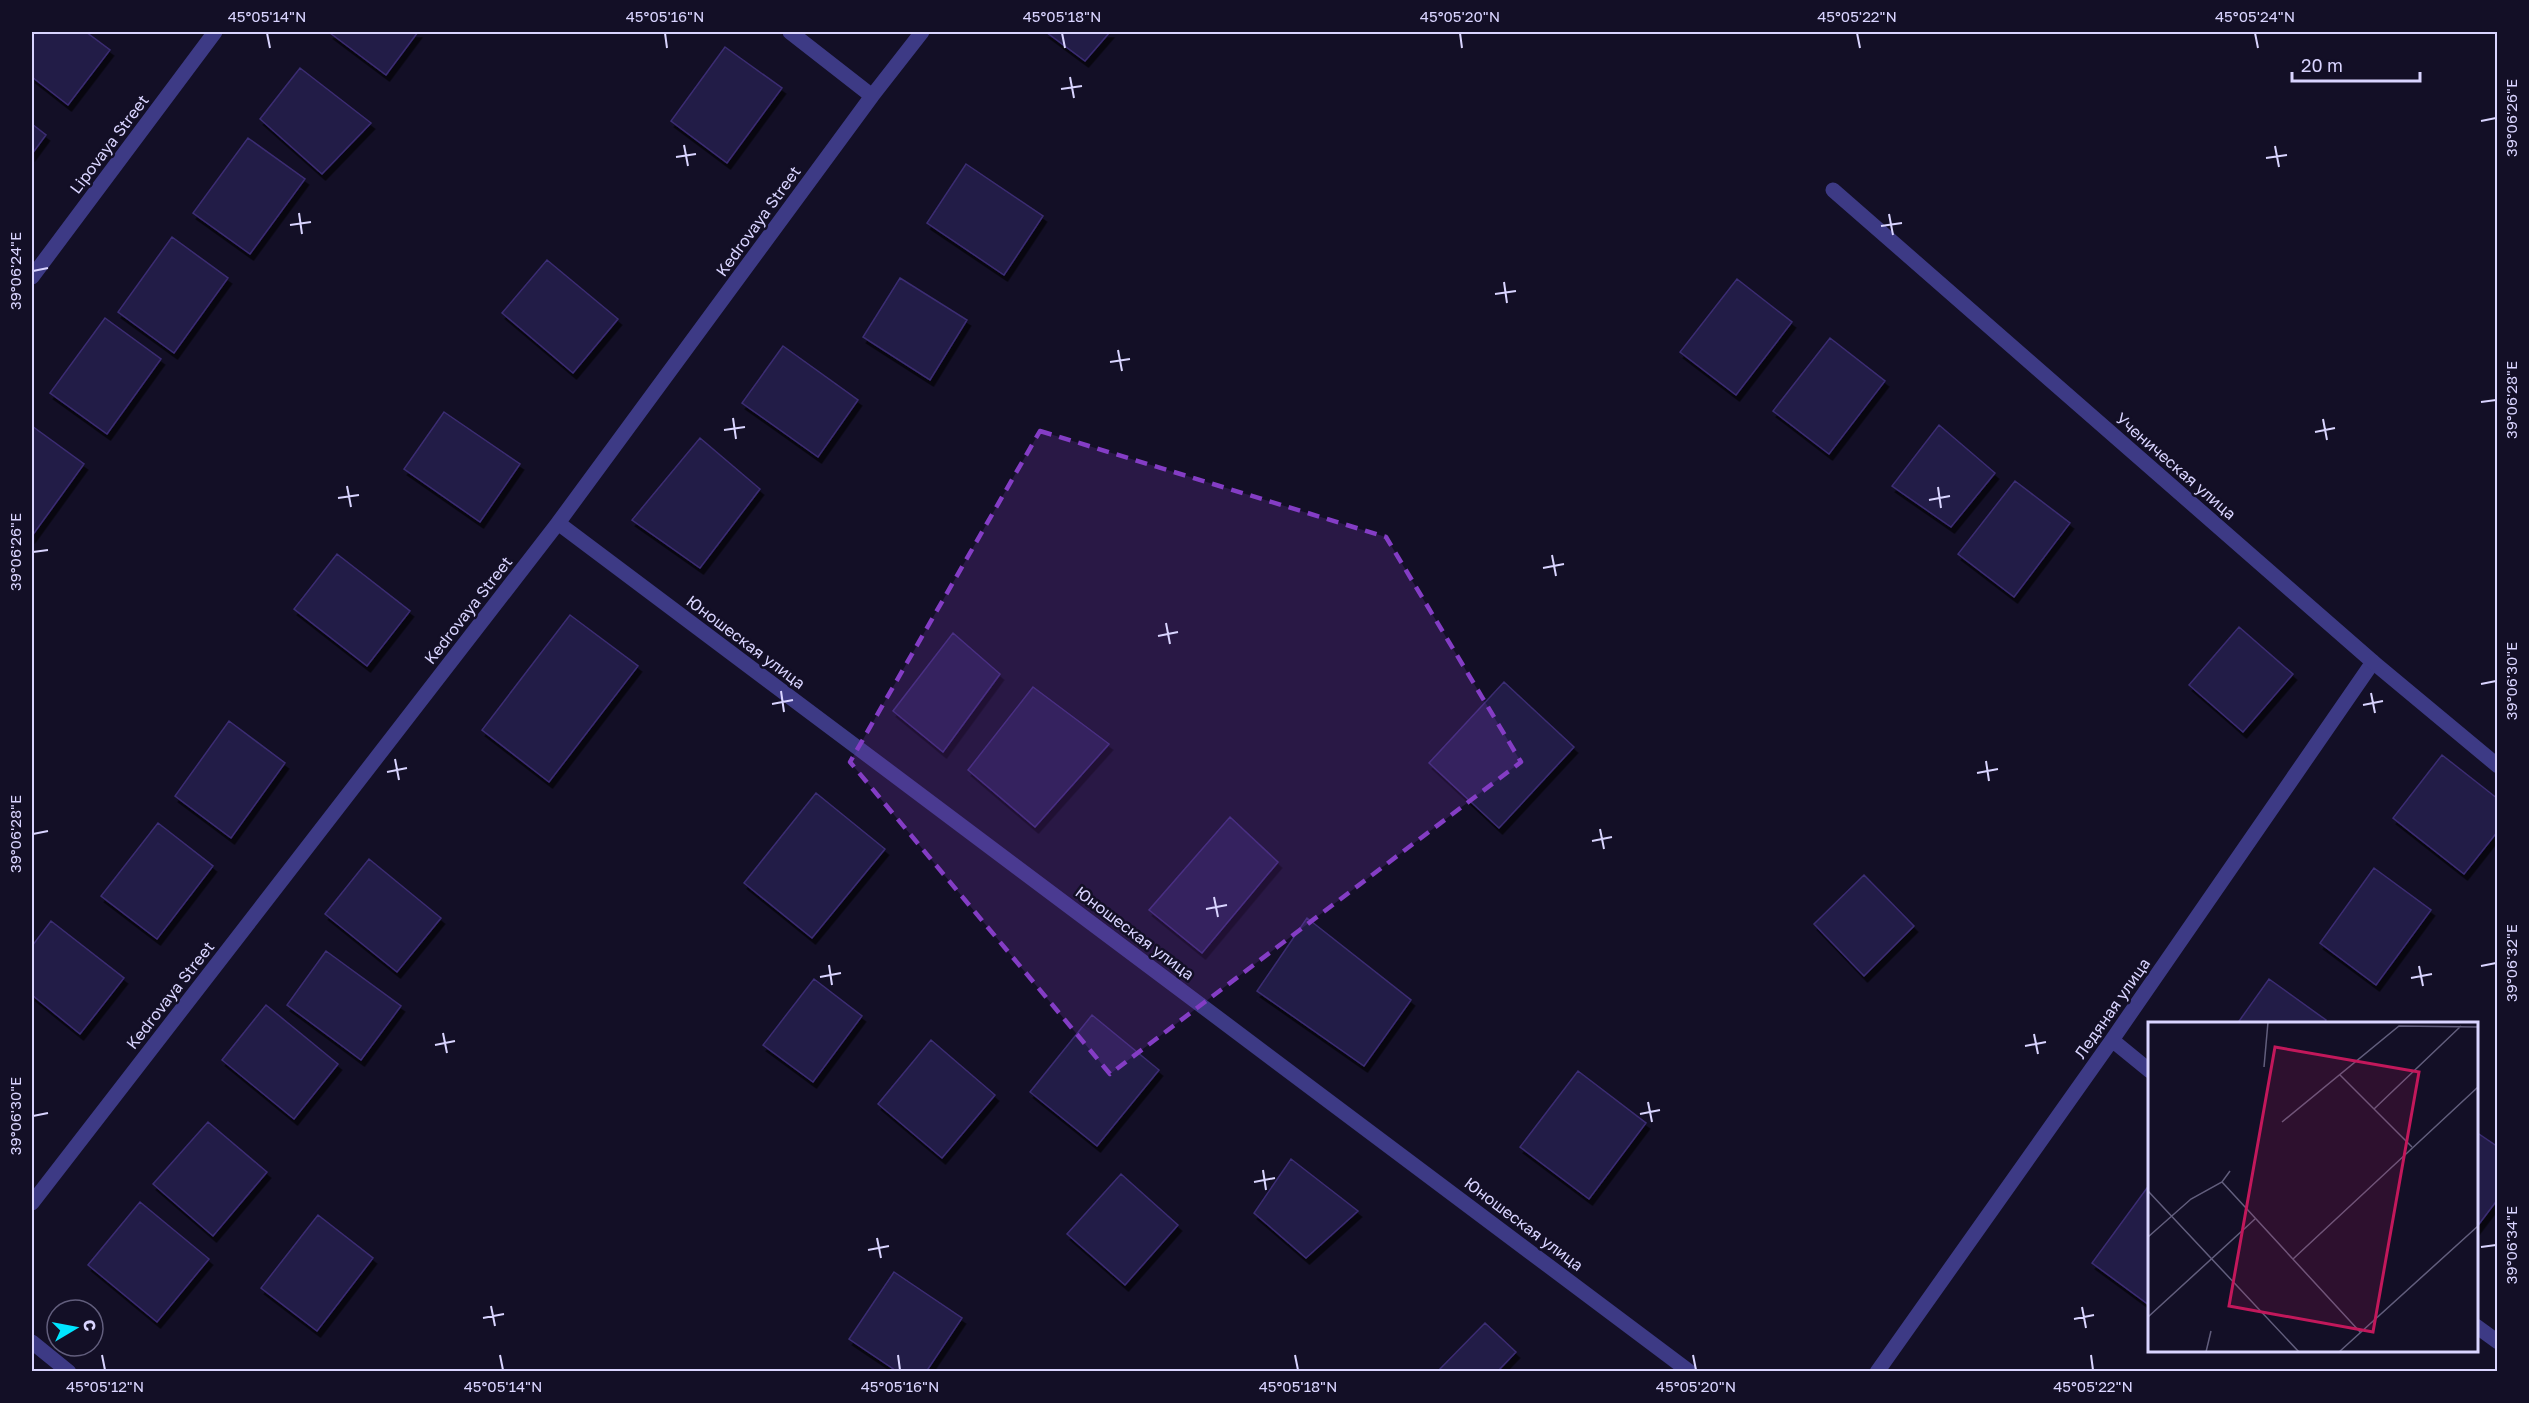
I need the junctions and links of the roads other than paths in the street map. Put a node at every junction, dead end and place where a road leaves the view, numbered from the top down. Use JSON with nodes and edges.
{"nodes":[{"id":1,"x":214,"y":32,"type":"edge"},
{"id":2,"x":790,"y":32,"type":"edge"},
{"id":3,"x":922,"y":32,"type":"edge"},
{"id":4,"x":872,"y":96,"type":"junction"},
{"id":5,"x":1833,"y":190,"type":"dead end"},
{"id":6,"x":32,"y":277,"type":"edge"},
{"id":7,"x":558,"y":524,"type":"junction"},
{"id":8,"x":2373,"y":662,"type":"junction"},
{"id":9,"x":2498,"y":766,"type":"edge"},
{"id":10,"x":2112,"y":1040,"type":"junction"},
{"id":11,"x":2148,"y":1069,"type":"edge"},
{"id":12,"x":32,"y":1203,"type":"edge"},
{"id":13,"x":2478,"y":1327,"type":"edge"},
{"id":14,"x":32,"y":1342,"type":"edge"},
{"id":15,"x":2498,"y":1342,"type":"edge"},
{"id":16,"x":69,"y":1371,"type":"edge"},
{"id":17,"x":1690,"y":1371,"type":"edge"},
{"id":18,"x":1877,"y":1371,"type":"edge"}],
"edges":[{"from":1,"to":6,"type":"street","name":"Lipovaya Street"},
{"from":2,"to":4,"type":"street"},
{"from":3,"to":4,"type":"street","name":"Kedrovaya Street"},
{"from":4,"to":7,"type":"street","name":"Kedrovaya Street"},
{"from":5,"to":8,"type":"street","name":"Ученическая улица"},
{"from":7,"to":12,"type":"street","name":"Kedrovaya Street"},
{"from":7,"to":17,"type":"street","name":"Юношеская улица"},
{"from":8,"to":9,"type":"street","name":"Ученическая улица"},
{"from":8,"to":10,"type":"street","name":"Ледяная улица"},
{"from":10,"to":11,"type":"street"},
{"from":10,"to":18,"type":"street","name":"Ледяная улица"},
{"from":13,"to":15,"type":"street"},
{"from":14,"to":16,"type":"street"}]}
